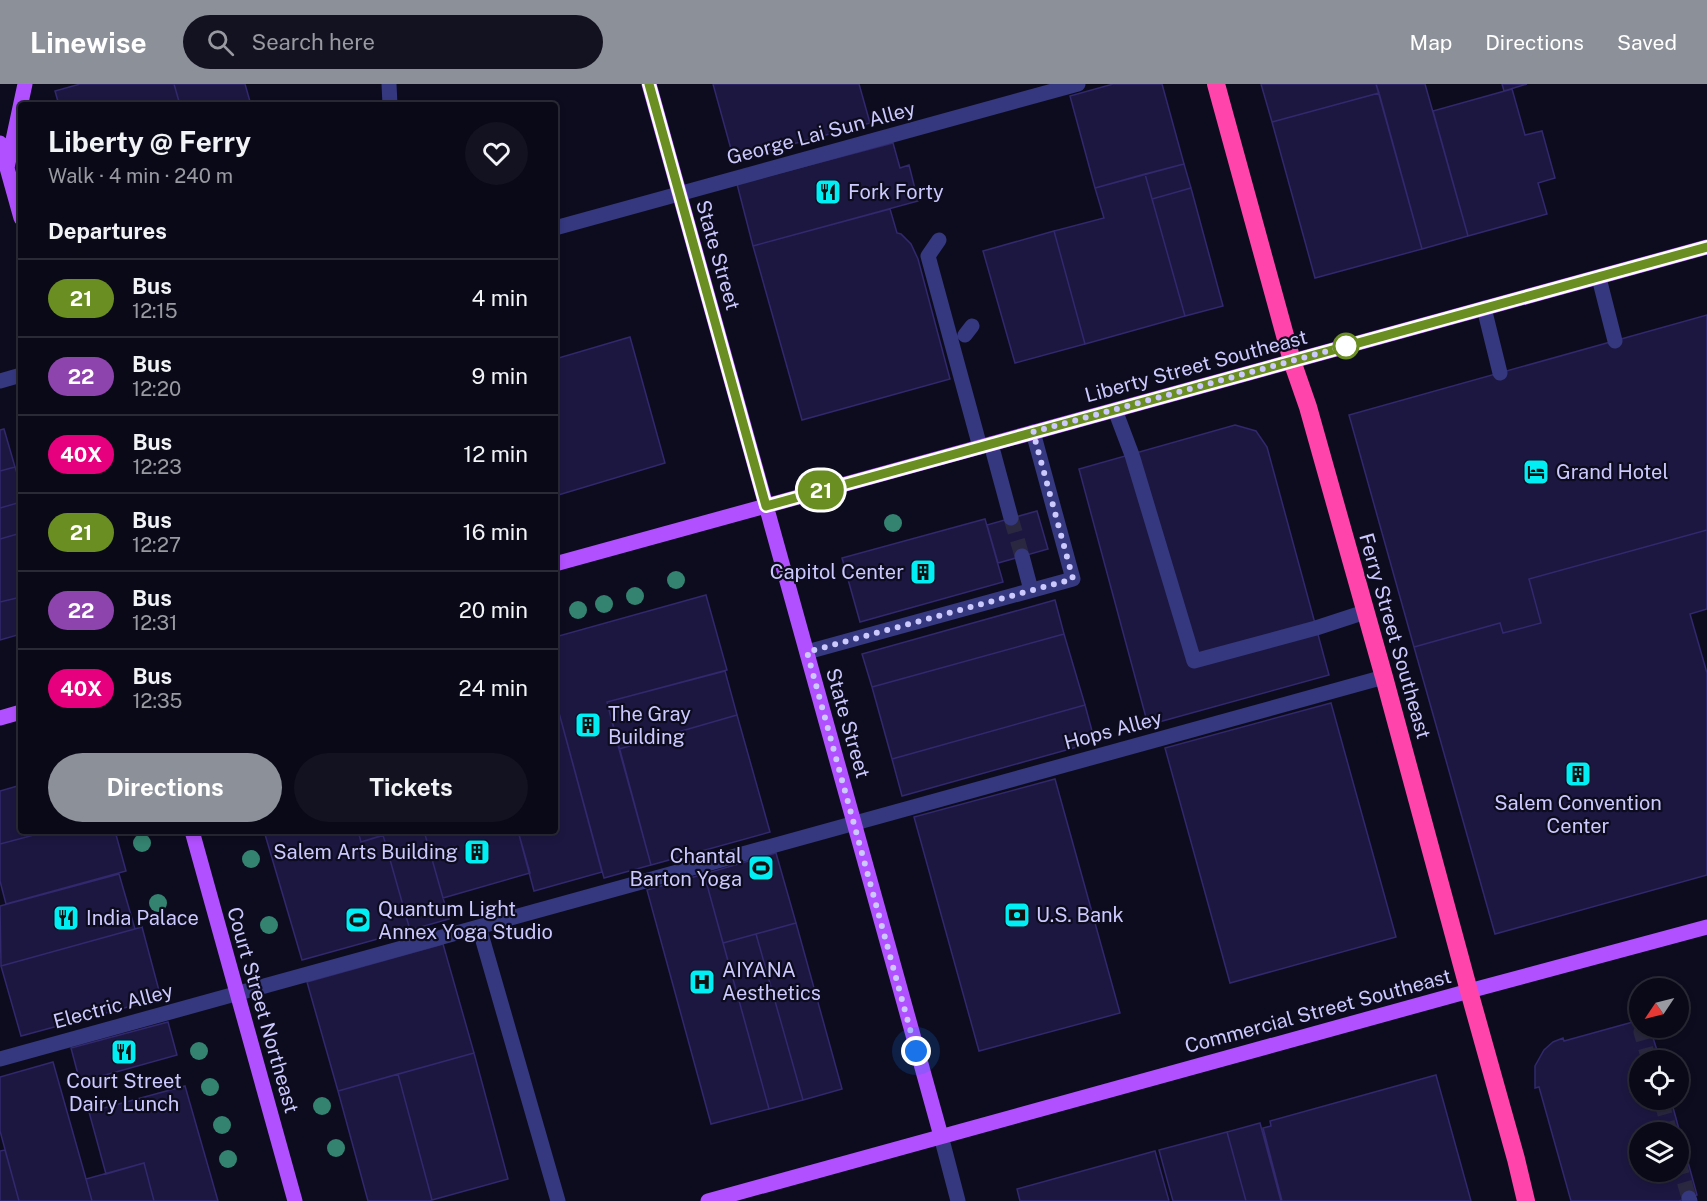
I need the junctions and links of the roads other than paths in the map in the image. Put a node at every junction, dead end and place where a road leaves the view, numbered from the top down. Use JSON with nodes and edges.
{"nodes":[{"id":1,"x":25,"y":84,"type":"edge"},
{"id":2,"x":389,"y":84,"type":"edge"},
{"id":3,"x":649,"y":84,"type":"edge"},
{"id":4,"x":1078,"y":84,"type":"edge"},
{"id":5,"x":1216,"y":84,"type":"edge"},
{"id":6,"x":21,"y":102,"type":"edge"},
{"id":7,"x":390,"y":102,"type":"edge"},
{"id":8,"x":18,"y":117,"type":"edge"},
{"id":9,"x":0,"y":143,"type":"edge"},
{"id":10,"x":7,"y":168,"type":"junction"},
{"id":11,"x":679,"y":194,"type":"junction"},
{"id":12,"x":18,"y":207,"type":"edge"},
{"id":13,"x":558,"y":227,"type":"edge"},
{"id":14,"x":939,"y":240,"type":"dead end"},
{"id":15,"x":1707,"y":247,"type":"edge"},
{"id":16,"x":1599,"y":278,"type":"junction"},
{"id":17,"x":1484,"y":308,"type":"junction"},
{"id":18,"x":1615,"y":341,"type":"dead end"},
{"id":19,"x":1292,"y":361,"type":"junction"},
{"id":20,"x":1500,"y":373,"type":"dead end"},
{"id":21,"x":18,"y":376,"type":"edge"},
{"id":22,"x":0,"y":381,"type":"edge"},
{"id":23,"x":1115,"y":410,"type":"junction"},
{"id":24,"x":1033,"y":432,"type":"junction"},
{"id":25,"x":985,"y":445,"type":"junction"},
{"id":26,"x":766,"y":506,"type":"junction"},
{"id":27,"x":1011,"y":518,"type":"tunnel mouth"},
{"id":28,"x":1022,"y":556,"type":"tunnel mouth"},
{"id":29,"x":558,"y":563,"type":"edge"},
{"id":30,"x":1031,"y":590,"type":"junction"},
{"id":31,"x":1365,"y":612,"type":"junction"},
{"id":32,"x":807,"y":652,"type":"junction"},
{"id":33,"x":1384,"y":677,"type":"junction"},
{"id":34,"x":18,"y":713,"type":"edge"},
{"id":35,"x":0,"y":718,"type":"edge"},
{"id":36,"x":854,"y":823,"type":"junction"},
{"id":37,"x":193,"y":834,"type":"edge"},
{"id":38,"x":479,"y":927,"type":"junction"},
{"id":39,"x":1707,"y":927,"type":"edge"},
{"id":40,"x":1468,"y":991,"type":"junction"},
{"id":41,"x":237,"y":993,"type":"junction"},
{"id":42,"x":0,"y":1059,"type":"edge"},
{"id":43,"x":941,"y":1136,"type":"junction"},
{"id":44,"x":295,"y":1201,"type":"edge"},
{"id":45,"x":558,"y":1201,"type":"edge"},
{"id":46,"x":708,"y":1201,"type":"edge"},
{"id":47,"x":958,"y":1201,"type":"edge"},
{"id":48,"x":1526,"y":1201,"type":"edge"}],
"edges":[{"from":1,"to":6,"type":"main road"},
{"from":2,"to":7,"type":"street"},
{"from":3,"to":11,"type":"main road","name":"State Street"},
{"from":4,"to":11,"type":"street","name":"George Lai Sun Alley"},
{"from":5,"to":19,"type":"highway","name":"Ferry Street Southeast"},
{"from":8,"to":10,"type":"main road"},
{"from":9,"to":10,"type":"main road"},
{"from":10,"to":12,"type":"main road"},
{"from":11,"to":13,"type":"street","name":"George Lai Sun Alley"},
{"from":11,"to":26,"type":"main road","name":"State Street"},
{"from":14,"to":25,"type":"street"},
{"from":15,"to":16,"type":"main road","name":"Liberty Street Southeast"},
{"from":16,"to":17,"type":"main road","name":"Liberty Street Southeast"},
{"from":16,"to":18,"type":"street"},
{"from":17,"to":19,"type":"main road","name":"Liberty Street Southeast"},
{"from":17,"to":20,"type":"street"},
{"from":19,"to":23,"type":"main road","name":"Liberty Street Southeast"},
{"from":19,"to":31,"type":"highway","name":"Ferry Street Southeast"},
{"from":21,"to":22,"type":"street"},
{"from":23,"to":24,"type":"main road","name":"Liberty Street Southeast"},
{"from":23,"to":31,"type":"street"},
{"from":24,"to":25,"type":"main road","name":"Liberty Street Southeast"},
{"from":24,"to":30,"type":"street"},
{"from":25,"to":26,"type":"main road","name":"Liberty Street Southeast"},
{"from":25,"to":27,"type":"street"},
{"from":26,"to":29,"type":"main road","name":"Liberty Street Southeast"},
{"from":26,"to":32,"type":"main road","name":"State Street"},
{"from":28,"to":30,"type":"street"},
{"from":30,"to":32,"type":"street"},
{"from":31,"to":33,"type":"highway","name":"Ferry Street Southeast"},
{"from":32,"to":36,"type":"main road","name":"State Street"},
{"from":33,"to":36,"type":"street","name":"Hops Alley"},
{"from":33,"to":40,"type":"highway","name":"Ferry Street Southeast"},
{"from":34,"to":35,"type":"main road"},
{"from":36,"to":38,"type":"street","name":"Hops Alley"},
{"from":36,"to":43,"type":"main road","name":"State Street"},
{"from":37,"to":41,"type":"main road","name":"Court Street Northeast"},
{"from":38,"to":41,"type":"street","name":"Electric Alley"},
{"from":38,"to":45,"type":"street"},
{"from":39,"to":40,"type":"main road","name":"Commercial Street Southeast"},
{"from":40,"to":43,"type":"main road","name":"Commercial Street Southeast"},
{"from":40,"to":48,"type":"highway","name":"Ferry Street Southeast"},
{"from":41,"to":42,"type":"street","name":"Electric Alley"},
{"from":41,"to":44,"type":"main road","name":"Court Street Northeast"},
{"from":43,"to":46,"type":"main road","name":"Commercial Street Southeast"},
{"from":43,"to":47,"type":"street","name":"State Street"}]}
